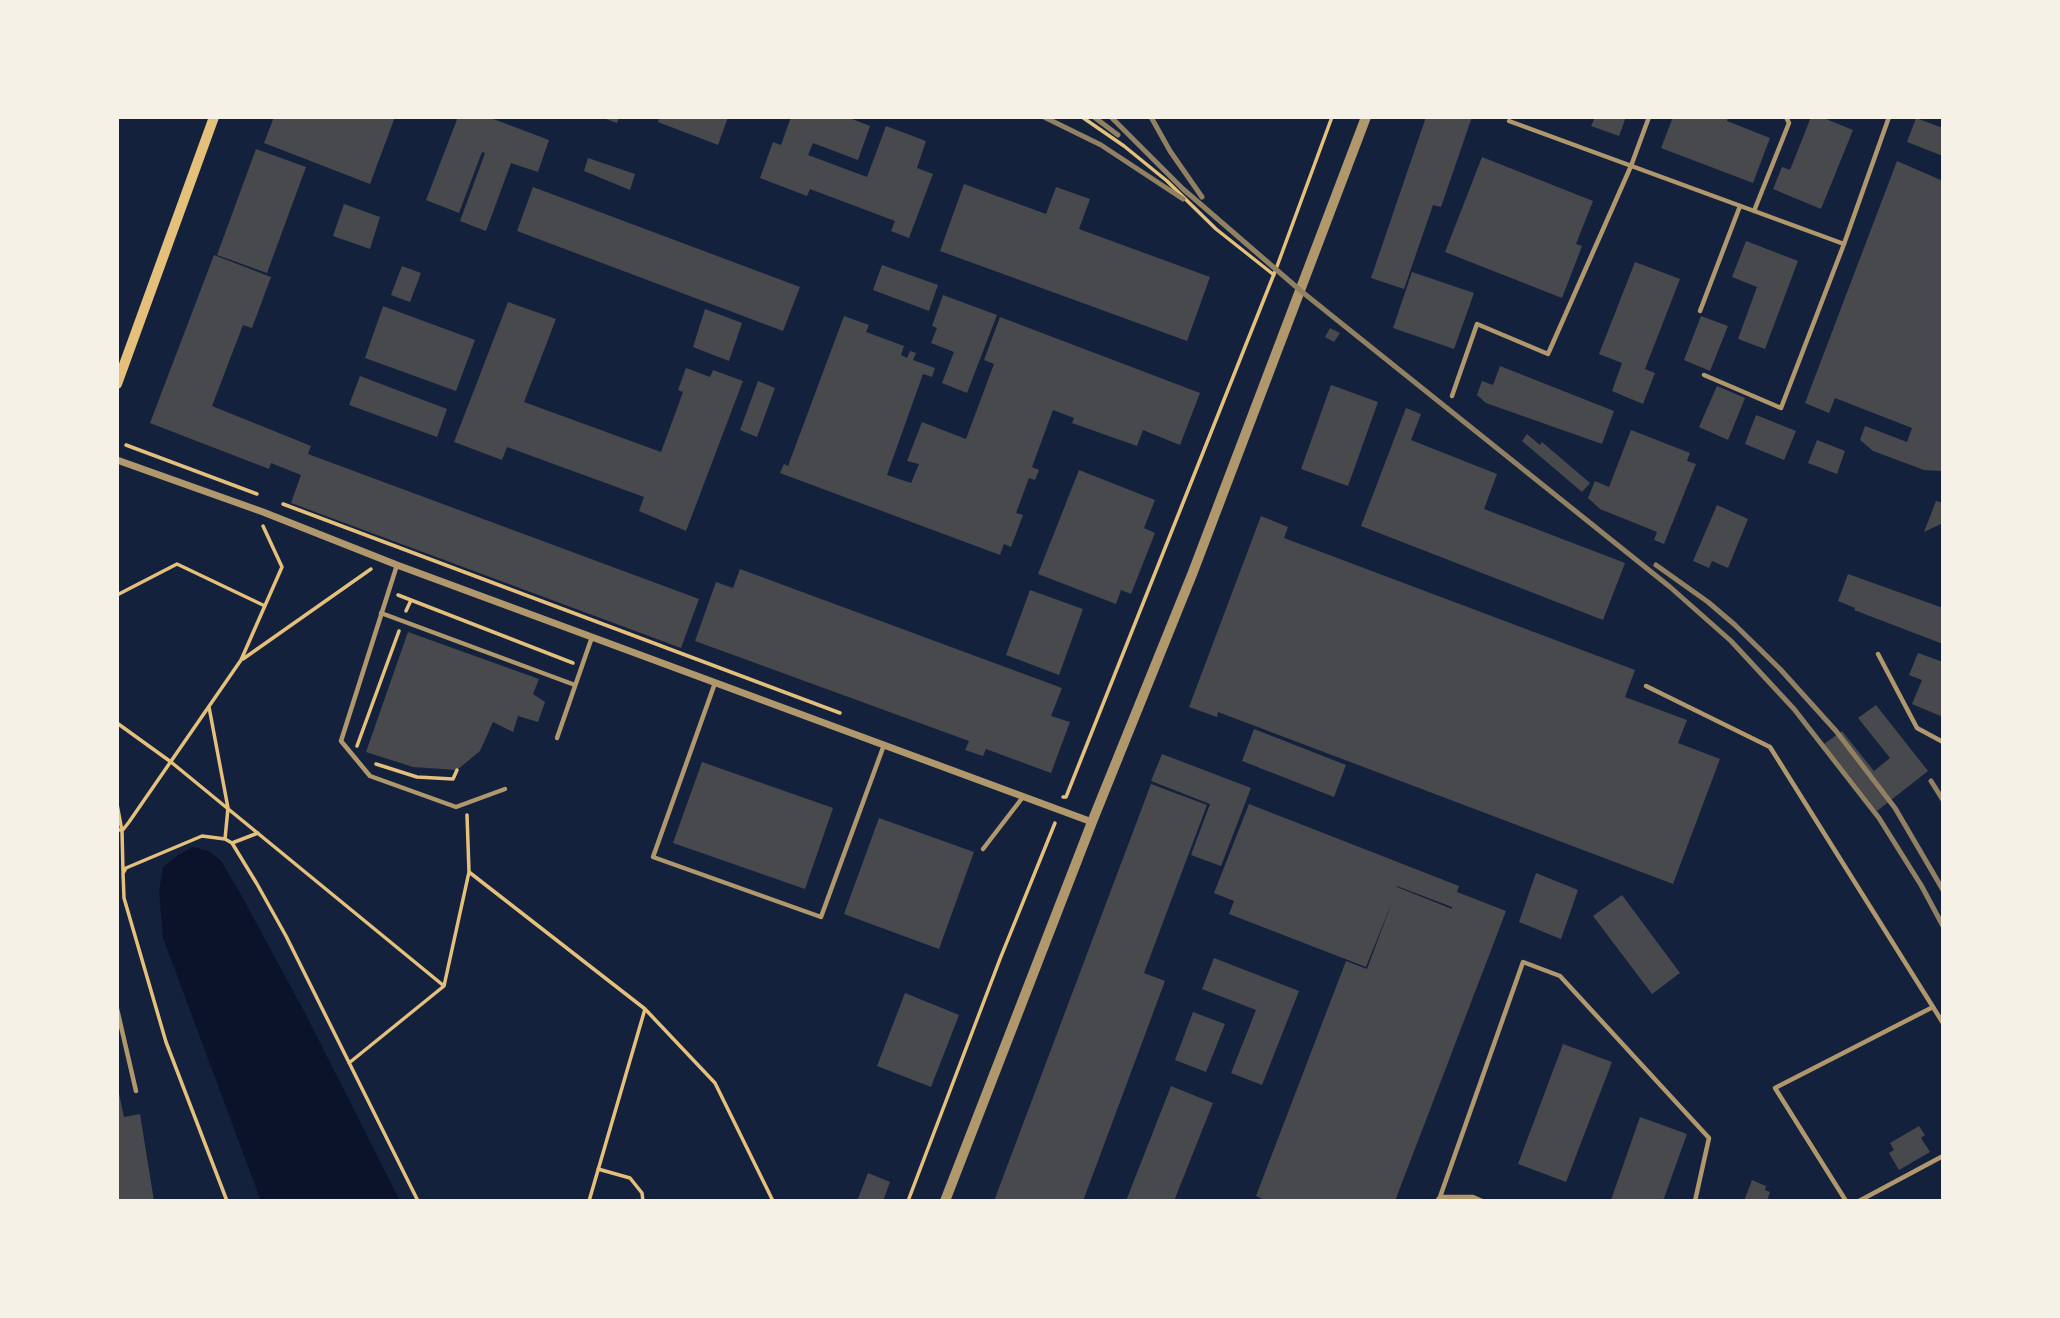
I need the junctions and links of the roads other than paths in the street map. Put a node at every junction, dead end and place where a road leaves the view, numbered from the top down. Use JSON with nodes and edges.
{"nodes":[{"id":1,"x":214,"y":117,"type":"edge"},
{"id":2,"x":1366,"y":117,"type":"edge"},
{"id":3,"x":1649,"y":117,"type":"edge"},
{"id":4,"x":1786,"y":117,"type":"edge"},
{"id":5,"x":1889,"y":117,"type":"edge"},
{"id":6,"x":1509,"y":121,"type":"dead end"},
{"id":7,"x":1631,"y":166,"type":"junction"},
{"id":8,"x":1741,"y":206,"type":"junction"},
{"id":9,"x":1754,"y":211,"type":"junction"},
{"id":10,"x":1844,"y":244,"type":"junction"},
{"id":11,"x":1700,"y":311,"type":"dead end"},
{"id":12,"x":1704,"y":375,"type":"dead end"},
{"id":13,"x":117,"y":384,"type":"edge"},
{"id":14,"x":1452,"y":396,"type":"dead end"},
{"id":15,"x":117,"y":460,"type":"edge"},
{"id":16,"x":397,"y":565,"type":"junction"},
{"id":17,"x":380,"y":613,"type":"junction"},
{"id":18,"x":592,"y":637,"type":"junction"},
{"id":19,"x":1878,"y":654,"type":"dead end"},
{"id":20,"x":716,"y":683,"type":"junction"},
{"id":21,"x":575,"y":685,"type":"junction"},
{"id":22,"x":1646,"y":686,"type":"dead end"},
{"id":23,"x":557,"y":738,"type":"dead end"},
{"id":24,"x":1943,"y":742,"type":"edge"},
{"id":25,"x":884,"y":745,"type":"junction"},
{"id":26,"x":505,"y":789,"type":"dead end"},
{"id":27,"x":1024,"y":796,"type":"junction"},
{"id":28,"x":1092,"y":822,"type":"junction"},
{"id":29,"x":983,"y":849,"type":"dead end"},
{"id":30,"x":1933,"y":1007,"type":"junction"},
{"id":31,"x":117,"y":1009,"type":"edge"},
{"id":32,"x":1943,"y":1023,"type":"edge"},
{"id":33,"x":136,"y":1091,"type":"dead end"},
{"id":34,"x":1943,"y":1156,"type":"edge"},
{"id":35,"x":1439,"y":1199,"type":"edge"},
{"id":36,"x":945,"y":1201,"type":"edge"},
{"id":37,"x":1482,"y":1201,"type":"edge"},
{"id":38,"x":1695,"y":1201,"type":"edge"},
{"id":39,"x":1846,"y":1201,"type":"edge"},
{"id":40,"x":1859,"y":1201,"type":"edge"}],
"edges":[{"from":1,"to":13,"type":"main road"},
{"from":2,"to":28,"type":"street"},
{"from":3,"to":7,"type":"lane"},
{"from":4,"to":9,"type":"lane"},
{"from":5,"to":10,"type":"lane"},
{"from":6,"to":7,"type":"lane"},
{"from":7,"to":8,"type":"lane"},
{"from":7,"to":14,"type":"lane"},
{"from":8,"to":9,"type":"lane"},
{"from":8,"to":11,"type":"lane"},
{"from":9,"to":10,"type":"lane"},
{"from":10,"to":12,"type":"lane"},
{"from":15,"to":16,"type":"street"},
{"from":16,"to":17,"type":"lane"},
{"from":16,"to":18,"type":"street"},
{"from":17,"to":21,"type":"lane"},
{"from":17,"to":26,"type":"lane"},
{"from":18,"to":20,"type":"street"},
{"from":18,"to":21,"type":"lane"},
{"from":19,"to":24,"type":"lane"},
{"from":20,"to":25,"type":"street"},
{"from":20,"to":25,"type":"lane"},
{"from":21,"to":23,"type":"lane"},
{"from":22,"to":30,"type":"lane"},
{"from":25,"to":27,"type":"street"},
{"from":27,"to":28,"type":"street"},
{"from":27,"to":29,"type":"lane"},
{"from":28,"to":36,"type":"street"},
{"from":30,"to":32,"type":"lane"},
{"from":30,"to":39,"type":"lane"},
{"from":31,"to":33,"type":"lane"},
{"from":34,"to":40,"type":"lane"},
{"from":35,"to":37,"type":"lane"},
{"from":35,"to":38,"type":"lane"}]}
